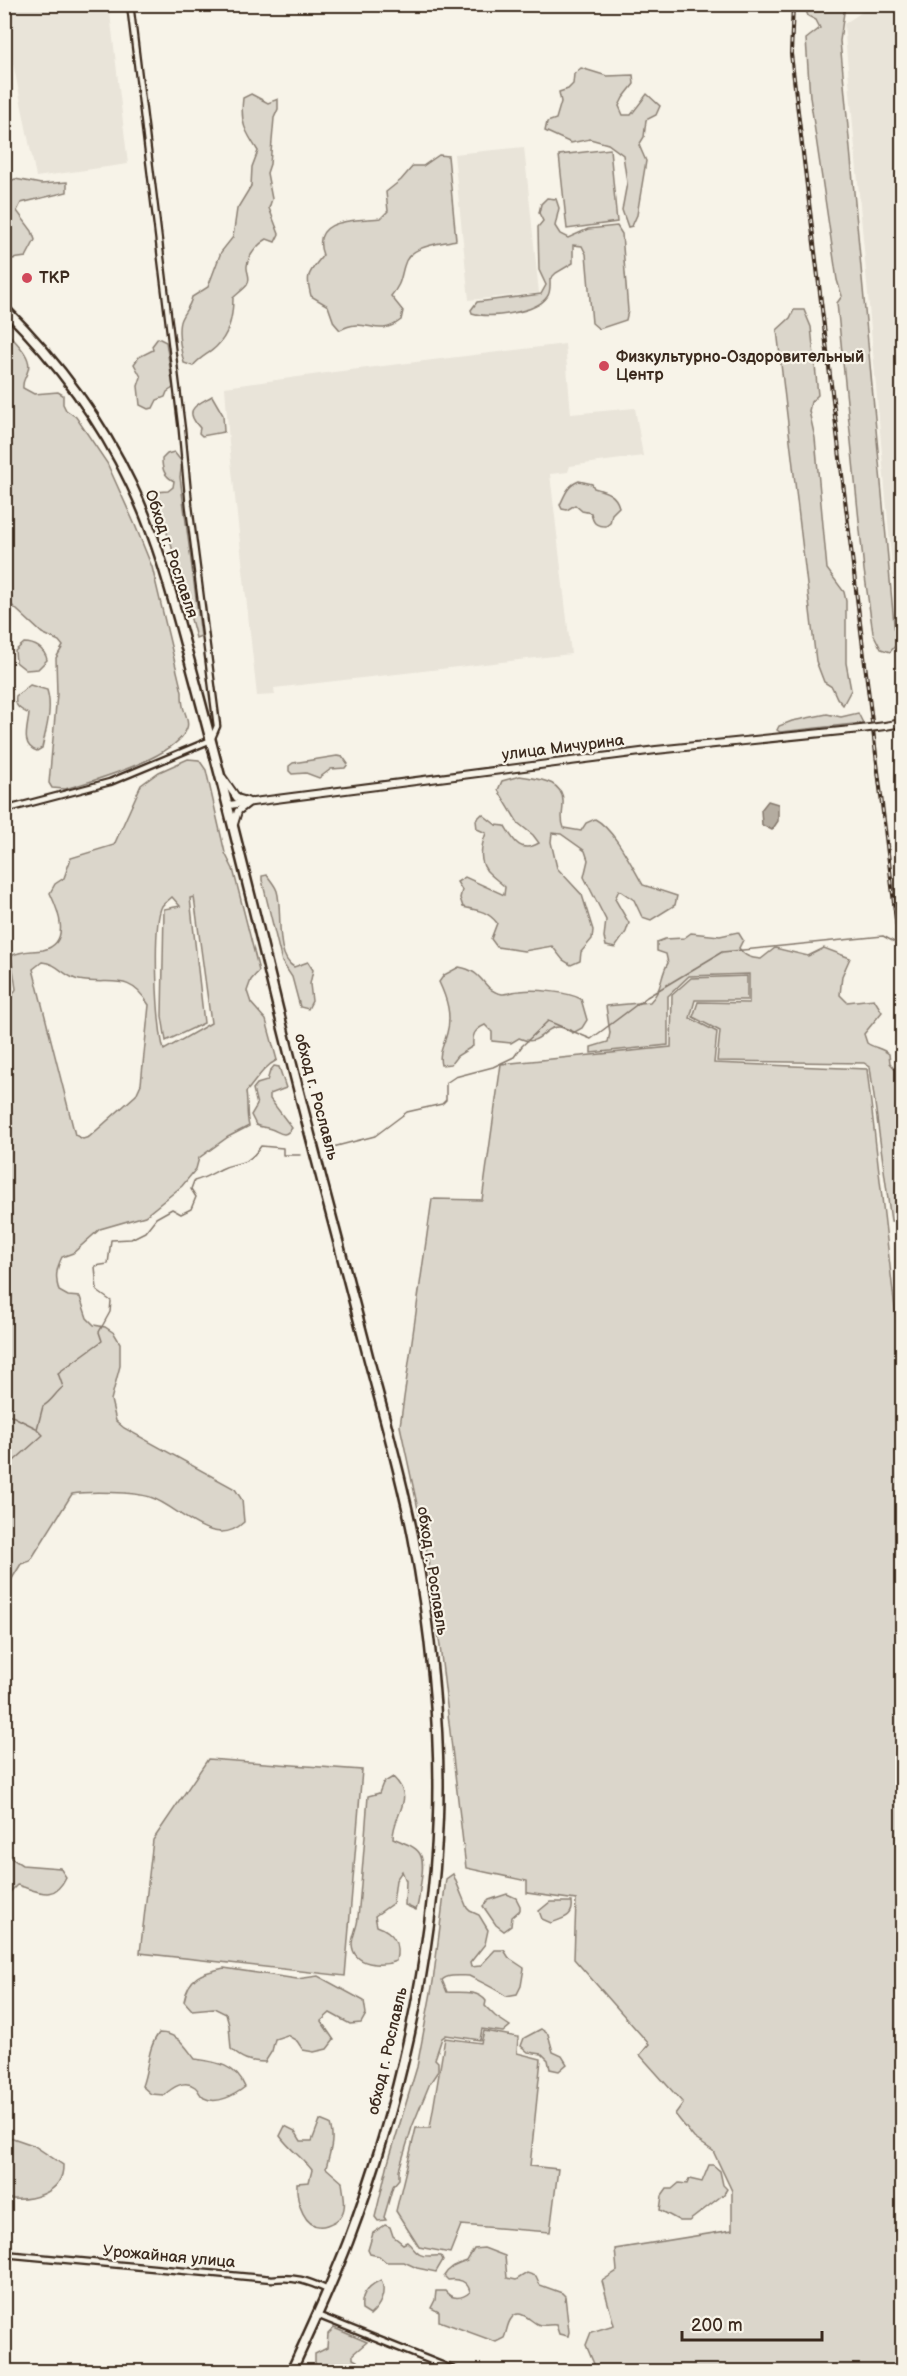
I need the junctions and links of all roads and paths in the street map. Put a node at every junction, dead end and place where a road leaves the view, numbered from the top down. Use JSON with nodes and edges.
{"nodes":[{"id":1,"x":130,"y":4,"type":"edge"},
{"id":2,"x":4,"y":308,"type":"edge"},
{"id":3,"x":903,"y":723,"type":"edge"},
{"id":4,"x":211,"y":740,"type":"junction"},
{"id":5,"x":220,"y":774,"type":"junction"},
{"id":6,"x":250,"y":802,"type":"junction"},
{"id":7,"x":228,"y":805,"type":"junction"},
{"id":8,"x":4,"y":810,"type":"edge"},
{"id":9,"x":233,"y":825,"type":"junction"},
{"id":10,"x":4,"y":2254,"type":"edge"},
{"id":11,"x":328,"y":2290,"type":"junction"},
{"id":12,"x":317,"y":2315,"type":"junction"},
{"id":13,"x":291,"y":2372,"type":"edge"},
{"id":14,"x":459,"y":2372,"type":"edge"}],
"edges":[{"from":1,"to":4,"type":"street"},
{"from":2,"to":4,"type":"highway","name":"Обход г. Рославля"},
{"from":3,"to":6,"type":"main road","name":"улица Мичурина","bridge":true},
{"from":4,"to":5,"type":"highway","name":"Обход г. Рославля"},
{"from":4,"to":8,"type":"street"},
{"from":5,"to":6,"type":"main road"},
{"from":5,"to":7,"type":"highway","name":"обход г. Рославль"},
{"from":6,"to":7,"type":"main road","name":"улица Мичурина"},
{"from":6,"to":9,"type":"main road"},
{"from":7,"to":9,"type":"highway","name":"обход г. Рославль"},
{"from":9,"to":11,"type":"highway","name":"обход г. Рославль"},
{"from":10,"to":11,"type":"street","name":"Урожайная улица"},
{"from":11,"to":12,"type":"highway","name":"обход г. Рославль"},
{"from":12,"to":13,"type":"highway","name":"обход г. Рославль"},
{"from":12,"to":14,"type":"street"}]}
